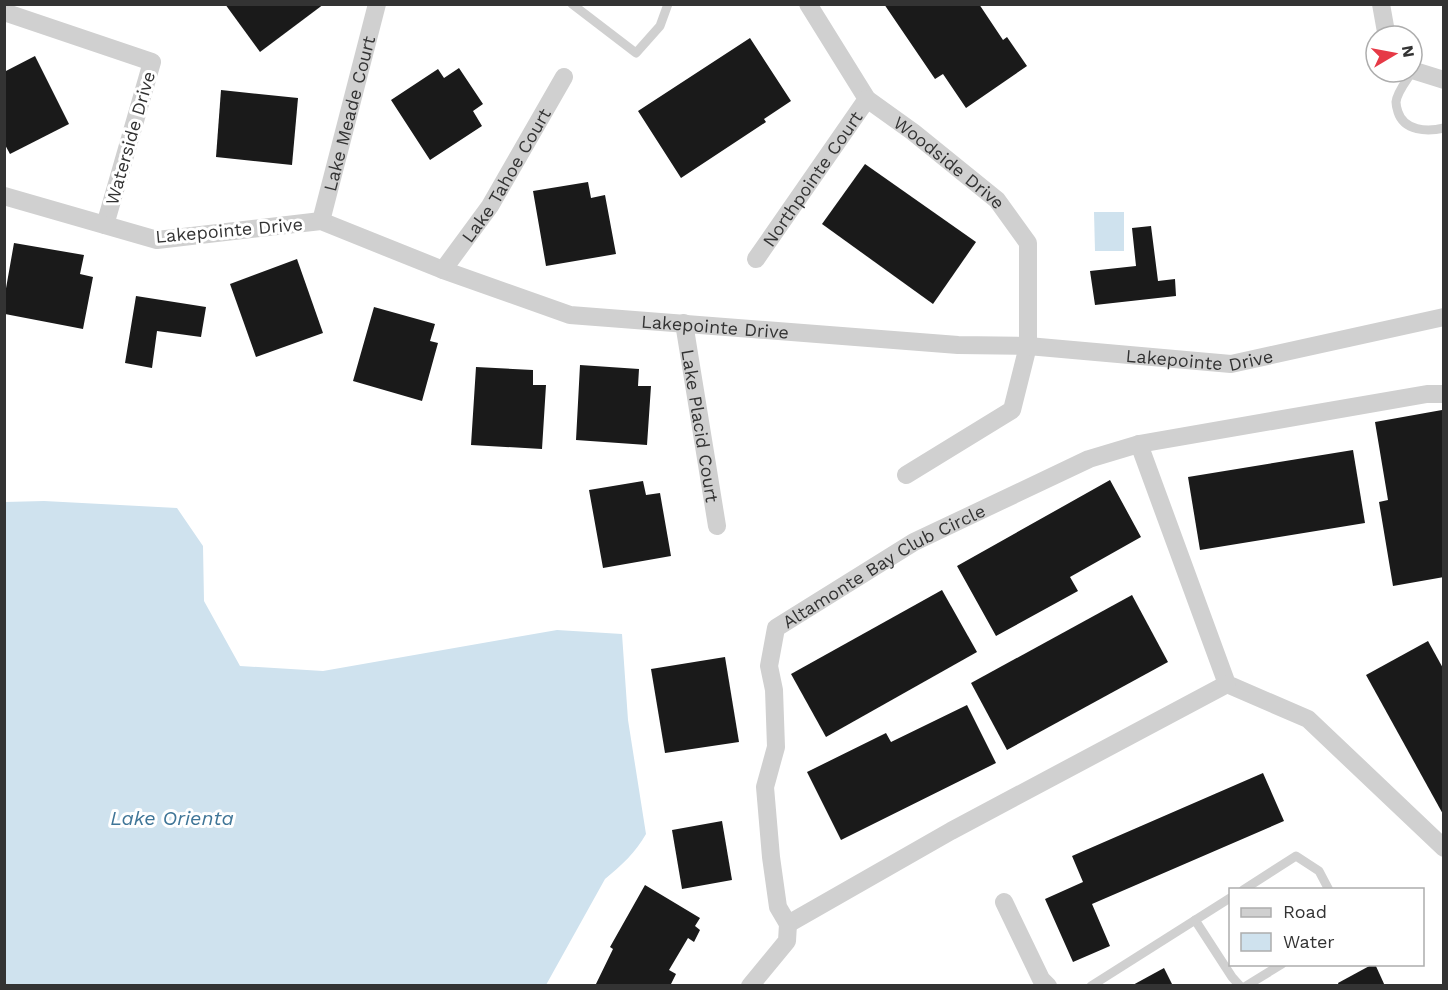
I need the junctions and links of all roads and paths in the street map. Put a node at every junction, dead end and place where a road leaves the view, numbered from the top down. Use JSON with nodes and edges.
{"nodes":[{"id":1,"x":377,"y":4,"type":"edge"},
{"id":2,"x":572,"y":4,"type":"edge"},
{"id":3,"x":668,"y":4,"type":"edge"},
{"id":4,"x":807,"y":4,"type":"edge"},
{"id":5,"x":1381,"y":4,"type":"edge"},
{"id":6,"x":4,"y":12,"type":"edge"},
{"id":7,"x":1385,"y":24,"type":"edge"},
{"id":8,"x":1424,"y":74,"type":"edge"},
{"id":9,"x":564,"y":76,"type":"dead end"},
{"id":10,"x":1443,"y":80,"type":"edge"},
{"id":11,"x":1405,"y":84,"type":"edge"},
{"id":12,"x":867,"y":99,"type":"junction"},
{"id":13,"x":1443,"y":128,"type":"edge"},
{"id":14,"x":4,"y":196,"type":"edge"},
{"id":15,"x":321,"y":221,"type":"junction"},
{"id":16,"x":105,"y":225,"type":"junction"},
{"id":17,"x":756,"y":259,"type":"dead end"},
{"id":18,"x":443,"y":270,"type":"junction"},
{"id":19,"x":1443,"y":317,"type":"edge"},
{"id":20,"x":684,"y":323,"type":"junction"},
{"id":21,"x":1028,"y":346,"type":"junction"},
{"id":22,"x":1443,"y":394,"type":"edge"},
{"id":23,"x":1140,"y":444,"type":"junction"},
{"id":24,"x":906,"y":475,"type":"dead end"},
{"id":25,"x":717,"y":526,"type":"dead end"},
{"id":26,"x":1227,"y":684,"type":"junction"},
{"id":27,"x":1443,"y":848,"type":"edge"},
{"id":28,"x":1246,"y":888,"type":"edge"},
{"id":29,"x":1328,"y":888,"type":"edge"},
{"id":30,"x":1229,"y":899,"type":"edge"},
{"id":31,"x":1004,"y":902,"type":"dead end"},
{"id":32,"x":1195,"y":920,"type":"junction"},
{"id":33,"x":788,"y":924,"type":"junction"},
{"id":34,"x":1279,"y":966,"type":"edge"},
{"id":35,"x":750,"y":986,"type":"edge"},
{"id":36,"x":1048,"y":986,"type":"edge"},
{"id":37,"x":1091,"y":986,"type":"edge"},
{"id":38,"x":1240,"y":986,"type":"edge"},
{"id":39,"x":1246,"y":986,"type":"edge"}],
"edges":[{"from":1,"to":15,"type":"street","name":"Lake Meade Court"},
{"from":2,"to":3,"type":"lane"},
{"from":4,"to":12,"type":"street","name":"Woodside Drive"},
{"from":5,"to":7,"type":"street"},
{"from":6,"to":16,"type":"street","name":"Waterside Drive"},
{"from":8,"to":10,"type":"street"},
{"from":9,"to":18,"type":"street","name":"Lake Tahoe Court"},
{"from":11,"to":13,"type":"lane"},
{"from":12,"to":17,"type":"street","name":"Northpointe Court"},
{"from":12,"to":21,"type":"street","name":"Woodside Drive"},
{"from":14,"to":16,"type":"street","name":"Lakepointe Drive"},
{"from":15,"to":16,"type":"street","name":"Lakepointe Drive"},
{"from":15,"to":18,"type":"street","name":"Lakepointe Drive"},
{"from":18,"to":20,"type":"street","name":"Lakepointe Drive"},
{"from":19,"to":21,"type":"street","name":"Lakepointe Drive"},
{"from":20,"to":21,"type":"street","name":"Lakepointe Drive"},
{"from":20,"to":25,"type":"street","name":"Lake Placid Court"},
{"from":21,"to":24,"type":"street"},
{"from":22,"to":23,"type":"street","name":"Altamonte Bay Club Circle"},
{"from":23,"to":26,"type":"street"},
{"from":23,"to":33,"type":"street","name":"Altamonte Bay Club Circle"},
{"from":26,"to":27,"type":"street"},
{"from":26,"to":33,"type":"street"},
{"from":28,"to":29,"type":"lane"},
{"from":30,"to":32,"type":"lane"},
{"from":31,"to":36,"type":"street"},
{"from":32,"to":37,"type":"lane"},
{"from":32,"to":38,"type":"lane"},
{"from":33,"to":35,"type":"street"},
{"from":34,"to":39,"type":"lane"}]}
